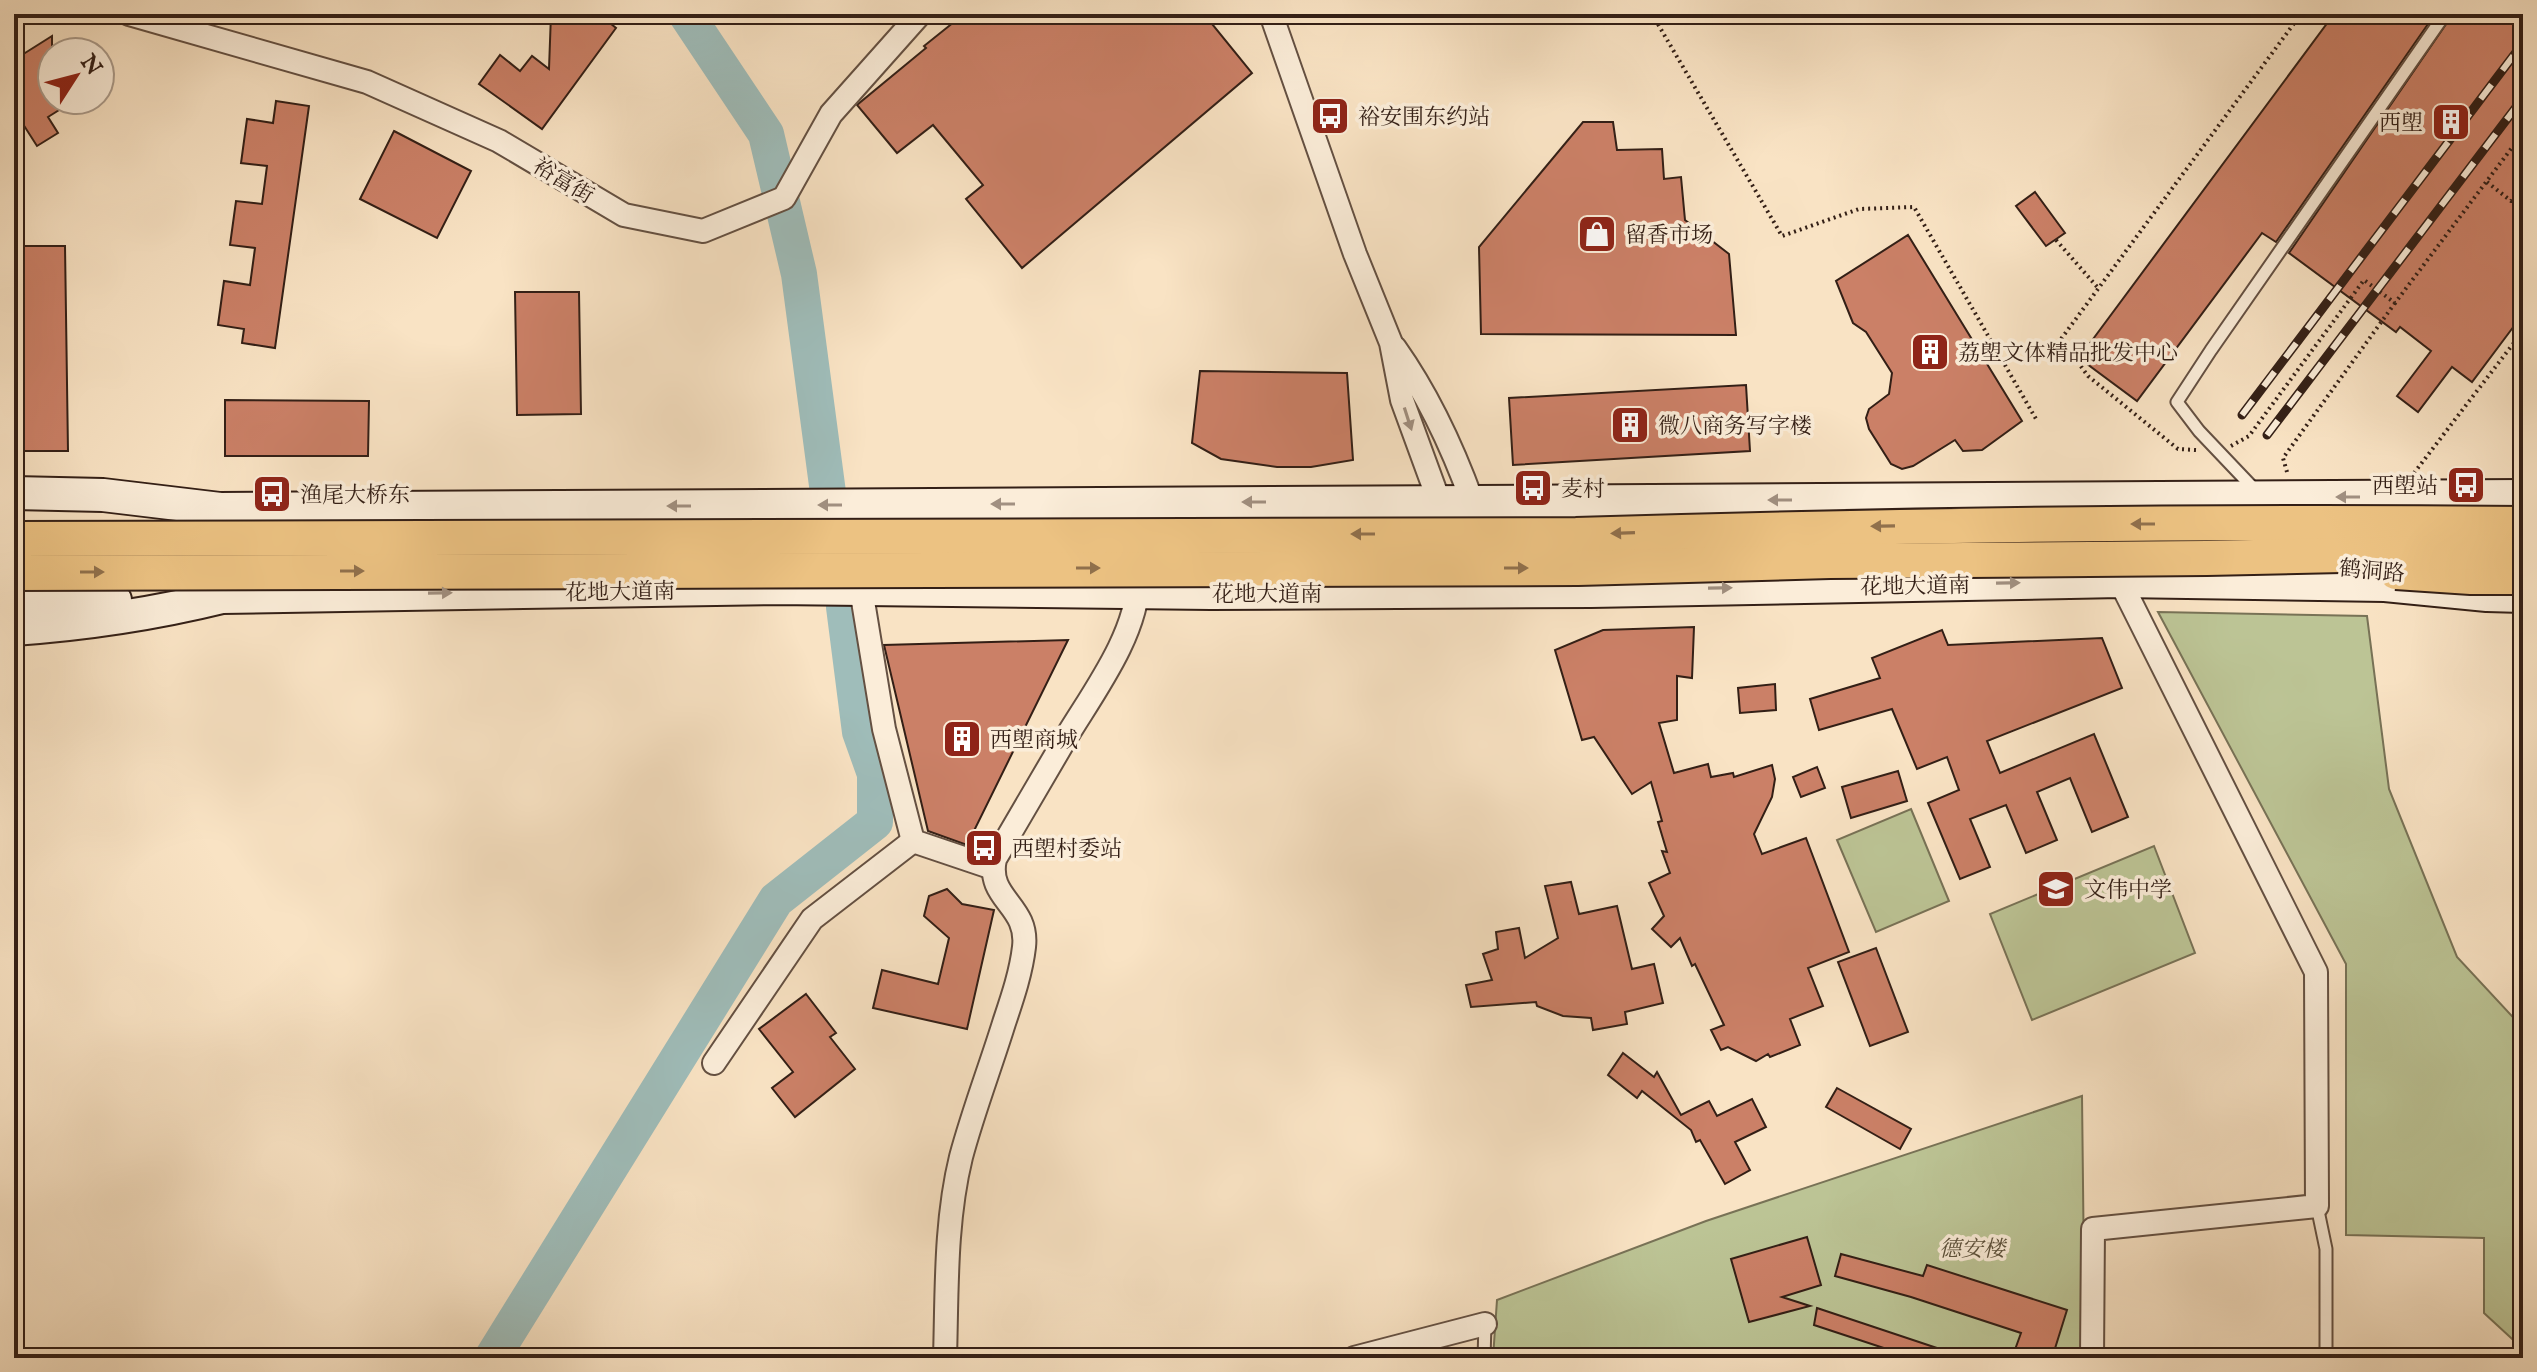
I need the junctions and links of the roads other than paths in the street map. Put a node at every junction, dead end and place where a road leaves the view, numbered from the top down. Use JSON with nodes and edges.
{"nodes":[{"id":1,"x":129,"y":14,"type":"edge"},
{"id":2,"x":920,"y":14,"type":"edge"},
{"id":3,"x":1271,"y":14,"type":"edge"},
{"id":4,"x":2445,"y":14,"type":"edge"},
{"id":5,"x":1391,"y":343,"type":"junction"},
{"id":6,"x":14,"y":493,"type":"edge"},
{"id":7,"x":2483,"y":496,"type":"junction"},
{"id":8,"x":2523,"y":496,"type":"edge"},
{"id":9,"x":2262,"y":497,"type":"junction"},
{"id":10,"x":2410,"y":497,"type":"junction"},
{"id":11,"x":1439,"y":501,"type":"junction"},
{"id":12,"x":1472,"y":501,"type":"junction"},
{"id":13,"x":1137,"y":503,"type":"junction"},
{"id":14,"x":220,"y":509,"type":"junction"},
{"id":15,"x":14,"y":512,"type":"edge"},
{"id":16,"x":2523,"y":524,"type":"edge"},
{"id":17,"x":14,"y":539,"type":"edge"},
{"id":18,"x":2523,"y":550,"type":"edge"},
{"id":19,"x":2220,"y":557,"type":"junction"},
{"id":20,"x":14,"y":573,"type":"edge"},
{"id":21,"x":2523,"y":577,"type":"edge"},
{"id":22,"x":2120,"y":581,"type":"junction"},
{"id":23,"x":861,"y":589,"type":"junction"},
{"id":24,"x":1138,"y":592,"type":"junction"},
{"id":25,"x":1473,"y":592,"type":"junction"},
{"id":26,"x":2487,"y":595,"type":"junction"},
{"id":27,"x":2523,"y":596,"type":"edge"},
{"id":28,"x":222,"y":597,"type":"junction"},
{"id":29,"x":14,"y":602,"type":"edge"},
{"id":30,"x":14,"y":629,"type":"edge"},
{"id":31,"x":913,"y":841,"type":"junction"},
{"id":32,"x":993,"y":868,"type":"junction"},
{"id":33,"x":714,"y":1063,"type":"dead end"},
{"id":34,"x":2317,"y":1206,"type":"junction"},
{"id":35,"x":1485,"y":1324,"type":"joint"},
{"id":36,"x":945,"y":1358,"type":"edge"},
{"id":37,"x":1354,"y":1358,"type":"edge"},
{"id":38,"x":1484,"y":1358,"type":"edge"},
{"id":39,"x":2092,"y":1358,"type":"edge"},
{"id":40,"x":2326,"y":1358,"type":"edge"}],
"edges":[{"from":1,"to":2,"type":"street","name":"裕富街"},
{"from":3,"to":5,"type":"street"},
{"from":4,"to":9,"type":"lane"},
{"from":5,"to":11,"type":"street","one_way":true},
{"from":5,"to":12,"type":"street"},
{"from":6,"to":14,"type":"main road"},
{"from":7,"to":8,"type":"main road"},
{"from":7,"to":10,"type":"main road"},
{"from":7,"to":18,"type":"street","name":"花地大道南"},
{"from":10,"to":9,"type":"main road","one_way":true},
{"from":9,"to":12,"type":"main road","one_way":true},
{"from":10,"to":26,"type":"main road"},
{"from":11,"to":12,"type":"main road"},
{"from":11,"to":13,"type":"main road","one_way":true},
{"from":11,"to":25,"type":"street"},
{"from":12,"to":25,"type":"street"},
{"from":13,"to":14,"type":"main road","one_way":true},
{"from":13,"to":24,"type":"street"},
{"from":14,"to":15,"type":"main road"},
{"from":16,"to":17,"type":"main road","one_way":true,"bridge":true},
{"from":18,"to":19,"type":"main road","name":"花地大道南","bridge":true},
{"from":20,"to":19,"type":"main road","name":"花地大道南","one_way":true,"bridge":true},
{"from":19,"to":21,"type":"main road","name":"鹤洞路","bridge":true},
{"from":25,"to":22,"type":"main road","name":"花地大道南","one_way":true},
{"from":22,"to":26,"type":"main road","name":"花地大道南"},
{"from":22,"to":34,"type":"street"},
{"from":23,"to":24,"type":"main road","name":"花地大道南"},
{"from":28,"to":23,"type":"main road","name":"花地大道南","one_way":true},
{"from":23,"to":31,"type":"street"},
{"from":24,"to":25,"type":"main road","name":"花地大道南"},
{"from":24,"to":32,"type":"street"},
{"from":26,"to":27,"type":"main road","name":"花地大道南"},
{"from":28,"to":29,"type":"main road"},
{"from":28,"to":30,"type":"main road","name":"花地大道南"},
{"from":31,"to":32,"type":"street"},
{"from":31,"to":33,"type":"street"},
{"from":32,"to":36,"type":"street"},
{"from":34,"to":39,"type":"street"},
{"from":34,"to":40,"type":"lane"},
{"from":35,"to":37,"type":"street"},
{"from":35,"to":38,"type":"lane"}]}
